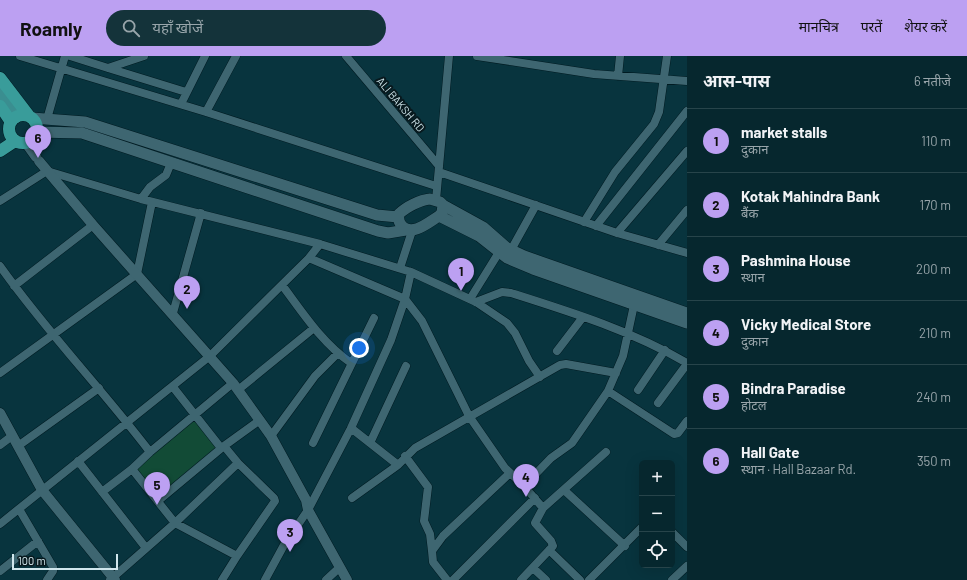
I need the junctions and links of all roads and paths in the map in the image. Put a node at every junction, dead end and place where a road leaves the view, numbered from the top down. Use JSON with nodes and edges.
{"nodes":[{"id":1,"x":20,"y":56,"type":"edge"},
{"id":2,"x":65,"y":56,"type":"edge"},
{"id":3,"x":70,"y":56,"type":"edge"},
{"id":4,"x":144,"y":56,"type":"edge"},
{"id":5,"x":205,"y":56,"type":"edge"},
{"id":6,"x":236,"y":56,"type":"edge"},
{"id":7,"x":346,"y":56,"type":"edge"},
{"id":8,"x":449,"y":56,"type":"edge"},
{"id":9,"x":477,"y":56,"type":"edge"},
{"id":10,"x":620,"y":56,"type":"edge"},
{"id":11,"x":667,"y":56,"type":"edge"},
{"id":12,"x":61,"y":67,"type":"junction"},
{"id":13,"x":108,"y":68,"type":"junction"},
{"id":14,"x":618,"y":76,"type":"junction"},
{"id":15,"x":0,"y":78,"type":"edge"},
{"id":16,"x":663,"y":79,"type":"junction"},
{"id":17,"x":687,"y":81,"type":"edge"},
{"id":18,"x":186,"y":92,"type":"junction"},
{"id":19,"x":0,"y":94,"type":"edge"},
{"id":20,"x":181,"y":104,"type":"junction"},
{"id":21,"x":0,"y":106,"type":"edge"},
{"id":22,"x":687,"y":111,"type":"edge"},
{"id":23,"x":206,"y":112,"type":"junction"},
{"id":24,"x":30,"y":117,"type":"junction"},
{"id":25,"x":47,"y":119,"type":"junction"},
{"id":26,"x":13,"y":132,"type":"edge"},
{"id":27,"x":37,"y":132,"type":"junction"},
{"id":28,"x":0,"y":151,"type":"edge"},
{"id":29,"x":687,"y":151,"type":"edge"},
{"id":30,"x":171,"y":163,"type":"junction"},
{"id":31,"x":439,"y":169,"type":"junction"},
{"id":32,"x":47,"y":171,"type":"junction"},
{"id":33,"x":436,"y":186,"type":"junction"},
{"id":34,"x":141,"y":199,"type":"junction"},
{"id":35,"x":0,"y":201,"type":"edge"},
{"id":36,"x":152,"y":202,"type":"junction"},
{"id":37,"x":439,"y":202,"type":"junction"},
{"id":38,"x":536,"y":205,"type":"junction"},
{"id":39,"x":687,"y":210,"type":"edge"},
{"id":40,"x":201,"y":213,"type":"junction"},
{"id":41,"x":439,"y":216,"type":"junction"},
{"id":42,"x":398,"y":217,"type":"junction"},
{"id":43,"x":584,"y":222,"type":"junction"},
{"id":44,"x":93,"y":225,"type":"junction"},
{"id":45,"x":596,"y":226,"type":"junction"},
{"id":46,"x":409,"y":230,"type":"junction"},
{"id":47,"x":617,"y":233,"type":"junction"},
{"id":48,"x":320,"y":244,"type":"junction"},
{"id":49,"x":658,"y":245,"type":"junction"},
{"id":50,"x":505,"y":249,"type":"junction"},
{"id":51,"x":687,"y":253,"type":"edge"},
{"id":52,"x":309,"y":258,"type":"junction"},
{"id":53,"x":0,"y":266,"type":"edge"},
{"id":54,"x":400,"y":268,"type":"junction"},
{"id":55,"x":411,"y":272,"type":"junction"},
{"id":56,"x":137,"y":274,"type":"junction"},
{"id":57,"x":282,"y":285,"type":"junction"},
{"id":58,"x":14,"y":286,"type":"junction"},
{"id":59,"x":405,"y":299,"type":"junction"},
{"id":60,"x":473,"y":300,"type":"junction"},
{"id":61,"x":634,"y":305,"type":"junction"},
{"id":62,"x":173,"y":313,"type":"junction"},
{"id":63,"x":584,"y":317,"type":"junction"},
{"id":64,"x":374,"y":318,"type":"dead end"},
{"id":65,"x":686,"y":318,"type":"edge"},
{"id":66,"x":314,"y":328,"type":"junction"},
{"id":67,"x":628,"y":334,"type":"junction"},
{"id":68,"x":52,"y":335,"type":"junction"},
{"id":69,"x":665,"y":350,"type":"junction"},
{"id":70,"x":557,"y":351,"type":"dead end"},
{"id":71,"x":337,"y":354,"type":"junction"},
{"id":72,"x":210,"y":356,"type":"junction"},
{"id":73,"x":351,"y":363,"type":"junction"},
{"id":74,"x":687,"y":364,"type":"edge"},
{"id":75,"x":406,"y":366,"type":"dead end"},
{"id":76,"x":0,"y":373,"type":"edge"},
{"id":77,"x":616,"y":373,"type":"junction"},
{"id":78,"x":540,"y":377,"type":"junction"},
{"id":79,"x":236,"y":386,"type":"junction"},
{"id":80,"x":172,"y":387,"type":"junction"},
{"id":81,"x":99,"y":388,"type":"junction"},
{"id":82,"x":638,"y":390,"type":"dead end"},
{"id":83,"x":608,"y":391,"type":"junction"},
{"id":84,"x":658,"y":403,"type":"dead end"},
{"id":85,"x":0,"y":413,"type":"edge"},
{"id":86,"x":195,"y":416,"type":"junction"},
{"id":87,"x":469,"y":416,"type":"junction"},
{"id":88,"x":260,"y":420,"type":"junction"},
{"id":89,"x":687,"y":421,"type":"edge"},
{"id":90,"x":127,"y":422,"type":"junction"},
{"id":91,"x":351,"y":428,"type":"junction"},
{"id":92,"x":12,"y":436,"type":"junction"},
{"id":93,"x":271,"y":436,"type":"junction"},
{"id":94,"x":313,"y":443,"type":"dead end"},
{"id":95,"x":370,"y":443,"type":"junction"},
{"id":96,"x":0,"y":445,"type":"edge"},
{"id":97,"x":18,"y":446,"type":"junction"},
{"id":98,"x":223,"y":447,"type":"junction"},
{"id":99,"x":150,"y":452,"type":"junction"},
{"id":100,"x":606,"y":452,"type":"dead end"},
{"id":101,"x":405,"y":456,"type":"junction"},
{"id":102,"x":78,"y":461,"type":"junction"},
{"id":103,"x":238,"y":463,"type":"junction"},
{"id":104,"x":398,"y":465,"type":"junction"},
{"id":105,"x":132,"y":469,"type":"junction"},
{"id":106,"x":510,"y":473,"type":"junction"},
{"id":107,"x":524,"y":486,"type":"junction"},
{"id":108,"x":42,"y":490,"type":"junction"},
{"id":109,"x":564,"y":490,"type":"junction"},
{"id":110,"x":102,"y":492,"type":"junction"},
{"id":111,"x":352,"y":498,"type":"dead end"},
{"id":112,"x":534,"y":498,"type":"junction"},
{"id":113,"x":158,"y":501,"type":"junction"},
{"id":114,"x":543,"y":508,"type":"junction"},
{"id":115,"x":19,"y":509,"type":"junction"},
{"id":116,"x":308,"y":510,"type":"junction"},
{"id":117,"x":175,"y":523,"type":"junction"},
{"id":118,"x":0,"y":524,"type":"edge"},
{"id":119,"x":639,"y":530,"type":"edge"},
{"id":120,"x":675,"y":535,"type":"edge"},
{"id":121,"x":38,"y":541,"type":"junction"},
{"id":122,"x":625,"y":546,"type":"junction"},
{"id":123,"x":687,"y":547,"type":"edge"},
{"id":124,"x":146,"y":548,"type":"junction"},
{"id":125,"x":549,"y":550,"type":"junction"},
{"id":126,"x":432,"y":551,"type":"junction"},
{"id":127,"x":237,"y":556,"type":"junction"},
{"id":128,"x":687,"y":566,"type":"edge"},
{"id":129,"x":339,"y":568,"type":"junction"},
{"id":130,"x":533,"y":568,"type":"junction"},
{"id":131,"x":0,"y":571,"type":"edge"},
{"id":132,"x":113,"y":579,"type":"edge"},
{"id":133,"x":46,"y":580,"type":"edge"},
{"id":134,"x":222,"y":580,"type":"edge"},
{"id":135,"x":265,"y":580,"type":"edge"},
{"id":136,"x":326,"y":580,"type":"edge"},
{"id":137,"x":347,"y":580,"type":"edge"},
{"id":138,"x":447,"y":580,"type":"edge"},
{"id":139,"x":453,"y":580,"type":"edge"},
{"id":140,"x":521,"y":580,"type":"edge"},
{"id":141,"x":546,"y":580,"type":"edge"},
{"id":142,"x":580,"y":580,"type":"edge"},
{"id":143,"x":589,"y":580,"type":"edge"},
{"id":144,"x":672,"y":580,"type":"edge"}],
"edges":[{"from":1,"to":12,"type":"street"},
{"from":2,"to":12,"type":"street"},
{"from":3,"to":13,"type":"street"},
{"from":4,"to":13,"type":"street"},
{"from":5,"to":18,"type":"street"},
{"from":6,"to":23,"type":"street"},
{"from":7,"to":31,"type":"street","name":"ALI BAKSH RD"},
{"from":8,"to":31,"type":"street"},
{"from":9,"to":14,"type":"street"},
{"from":10,"to":14,"type":"street"},
{"from":11,"to":16,"type":"street"},
{"from":12,"to":20,"type":"street"},
{"from":12,"to":25,"type":"street"},
{"from":13,"to":18,"type":"street"},
{"from":14,"to":16,"type":"street"},
{"from":15,"to":24,"type":"highway"},
{"from":16,"to":17,"type":"street"},
{"from":16,"to":43,"type":"street"},
{"from":18,"to":20,"type":"street"},
{"from":19,"to":26,"type":"main road"},
{"from":20,"to":23,"type":"street"},
{"from":21,"to":26,"type":"highway"},
{"from":22,"to":45,"type":"street"},
{"from":23,"to":33,"type":"street"},
{"from":24,"to":25,"type":"main road"},
{"from":24,"to":26,"type":"highway"},
{"from":24,"to":27,"type":"highway"},
{"from":25,"to":42,"type":"main road"},
{"from":26,"to":27,"type":"highway"},
{"from":26,"to":28,"type":"highway"},
{"from":26,"to":32,"type":"street"},
{"from":27,"to":30,"type":"main road"},
{"from":29,"to":47,"type":"street"},
{"from":30,"to":34,"type":"street"},
{"from":30,"to":46,"type":"main road"},
{"from":31,"to":33,"type":"street"},
{"from":31,"to":38,"type":"street"},
{"from":32,"to":34,"type":"street"},
{"from":32,"to":35,"type":"street"},
{"from":32,"to":44,"type":"street"},
{"from":33,"to":37,"type":"street"},
{"from":34,"to":36,"type":"street"},
{"from":36,"to":40,"type":"street"},
{"from":36,"to":56,"type":"street"},
{"from":37,"to":41,"type":"main road"},
{"from":37,"to":42,"type":"main road"},
{"from":37,"to":50,"type":"main road"},
{"from":38,"to":43,"type":"street"},
{"from":38,"to":50,"type":"street"},
{"from":39,"to":49,"type":"street"},
{"from":40,"to":48,"type":"street"},
{"from":40,"to":62,"type":"street"},
{"from":41,"to":46,"type":"main road"},
{"from":41,"to":50,"type":"main road"},
{"from":42,"to":46,"type":"main road"},
{"from":43,"to":45,"type":"street"},
{"from":44,"to":56,"type":"street"},
{"from":44,"to":58,"type":"street"},
{"from":45,"to":47,"type":"street"},
{"from":46,"to":54,"type":"street"},
{"from":47,"to":49,"type":"street"},
{"from":48,"to":52,"type":"street"},
{"from":48,"to":54,"type":"street"},
{"from":49,"to":51,"type":"street"},
{"from":50,"to":60,"type":"street"},
{"from":50,"to":61,"type":"main road"},
{"from":50,"to":65,"type":"main road"},
{"from":52,"to":57,"type":"street"},
{"from":52,"to":59,"type":"street"},
{"from":53,"to":58,"type":"street"},
{"from":54,"to":55,"type":"street"},
{"from":55,"to":59,"type":"street"},
{"from":55,"to":60,"type":"street"},
{"from":56,"to":62,"type":"street"},
{"from":56,"to":68,"type":"street"},
{"from":57,"to":66,"type":"street"},
{"from":57,"to":72,"type":"street"},
{"from":58,"to":68,"type":"street"},
{"from":59,"to":87,"type":"street"},
{"from":59,"to":91,"type":"street"},
{"from":60,"to":63,"type":"street"},
{"from":60,"to":78,"type":"street"},
{"from":61,"to":65,"type":"main road"},
{"from":61,"to":67,"type":"street"},
{"from":62,"to":72,"type":"street"},
{"from":63,"to":67,"type":"street"},
{"from":63,"to":70,"type":"street"},
{"from":64,"to":73,"type":"street"},
{"from":66,"to":71,"type":"street"},
{"from":66,"to":79,"type":"street"},
{"from":67,"to":69,"type":"street"},
{"from":67,"to":77,"type":"street"},
{"from":68,"to":76,"type":"street"},
{"from":68,"to":81,"type":"street"},
{"from":69,"to":74,"type":"street"},
{"from":69,"to":82,"type":"street"},
{"from":71,"to":73,"type":"street"},
{"from":71,"to":93,"type":"street"},
{"from":72,"to":79,"type":"street"},
{"from":72,"to":80,"type":"street"},
{"from":73,"to":94,"type":"street"},
{"from":74,"to":84,"type":"street"},
{"from":75,"to":95,"type":"street"},
{"from":77,"to":78,"type":"street"},
{"from":77,"to":83,"type":"street"},
{"from":78,"to":87,"type":"street"},
{"from":79,"to":86,"type":"street"},
{"from":79,"to":88,"type":"street"},
{"from":80,"to":86,"type":"street"},
{"from":80,"to":90,"type":"street"},
{"from":81,"to":90,"type":"street"},
{"from":81,"to":97,"type":"street"},
{"from":83,"to":89,"type":"street"},
{"from":83,"to":107,"type":"street"},
{"from":85,"to":92,"type":"street"},
{"from":86,"to":98,"type":"street"},
{"from":86,"to":99,"type":"street"},
{"from":87,"to":101,"type":"street"},
{"from":87,"to":106,"type":"street"},
{"from":88,"to":93,"type":"street"},
{"from":88,"to":98,"type":"street"},
{"from":90,"to":99,"type":"street"},
{"from":90,"to":102,"type":"street"},
{"from":91,"to":95,"type":"street"},
{"from":91,"to":116,"type":"street"},
{"from":92,"to":96,"type":"street"},
{"from":92,"to":97,"type":"street"},
{"from":93,"to":116,"type":"street"},
{"from":95,"to":104,"type":"street"},
{"from":97,"to":108,"type":"street"},
{"from":98,"to":103,"type":"street"},
{"from":98,"to":113,"type":"street"},
{"from":99,"to":105,"type":"street"},
{"from":100,"to":109,"type":"street"},
{"from":101,"to":104,"type":"street"},
{"from":101,"to":126,"type":"street"},
{"from":102,"to":108,"type":"street"},
{"from":102,"to":110,"type":"street"},
{"from":103,"to":117,"type":"street"},
{"from":103,"to":127,"type":"street"},
{"from":104,"to":111,"type":"street"},
{"from":105,"to":110,"type":"street"},
{"from":105,"to":113,"type":"street"},
{"from":106,"to":107,"type":"street"},
{"from":106,"to":126,"type":"street"},
{"from":107,"to":112,"type":"street"},
{"from":108,"to":115,"type":"street"},
{"from":108,"to":132,"type":"street"},
{"from":109,"to":114,"type":"street"},
{"from":109,"to":122,"type":"street"},
{"from":110,"to":124,"type":"street"},
{"from":112,"to":114,"type":"street"},
{"from":112,"to":139,"type":"street"},
{"from":113,"to":117,"type":"street"},
{"from":114,"to":125,"type":"street"},
{"from":115,"to":118,"type":"street"},
{"from":115,"to":121,"type":"street"},
{"from":116,"to":129,"type":"street"},
{"from":116,"to":135,"type":"street"},
{"from":117,"to":124,"type":"street"},
{"from":117,"to":127,"type":"street"},
{"from":119,"to":122,"type":"street"},
{"from":120,"to":123,"type":"street"},
{"from":121,"to":131,"type":"street"},
{"from":121,"to":133,"type":"street"},
{"from":122,"to":143,"type":"street"},
{"from":124,"to":132,"type":"street"},
{"from":125,"to":130,"type":"street"},
{"from":125,"to":142,"type":"street"},
{"from":126,"to":138,"type":"street"},
{"from":127,"to":134,"type":"street"},
{"from":128,"to":144,"type":"street"},
{"from":129,"to":136,"type":"street"},
{"from":129,"to":137,"type":"street"},
{"from":130,"to":140,"type":"street"},
{"from":130,"to":141,"type":"street"}]}
